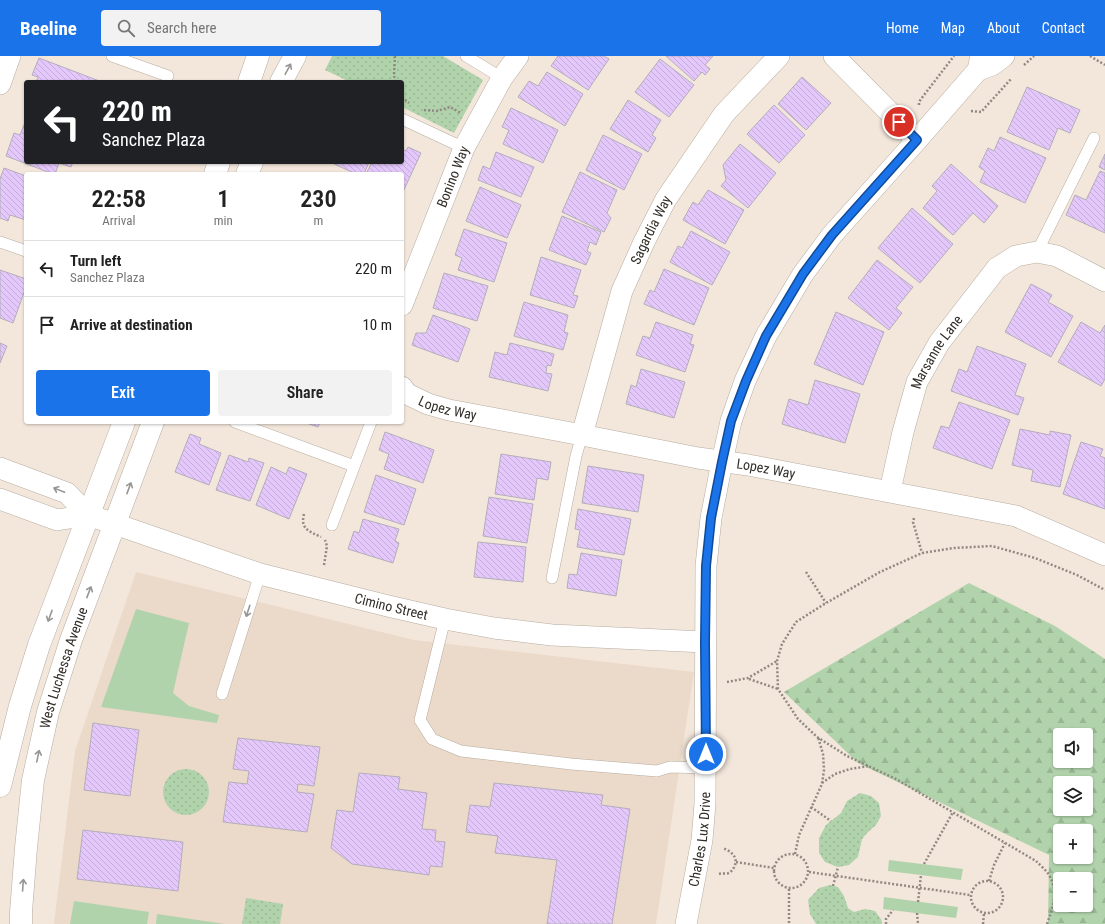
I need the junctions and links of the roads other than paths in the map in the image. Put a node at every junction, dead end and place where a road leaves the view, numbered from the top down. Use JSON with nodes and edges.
{"nodes":[{"id":1,"x":10,"y":56,"type":"edge"},
{"id":2,"x":112,"y":56,"type":"edge"},
{"id":3,"x":258,"y":56,"type":"edge"},
{"id":4,"x":295,"y":56,"type":"edge"},
{"id":5,"x":466,"y":56,"type":"edge"},
{"id":6,"x":518,"y":56,"type":"edge"},
{"id":7,"x":779,"y":56,"type":"edge"},
{"id":8,"x":834,"y":56,"type":"edge"},
{"id":9,"x":979,"y":63,"type":"edge"},
{"id":10,"x":1012,"y":63,"type":"edge"},
{"id":11,"x":168,"y":76,"type":"dead end"},
{"id":12,"x":502,"y":78,"type":"junction"},
{"id":13,"x":249,"y":80,"type":"edge"},
{"id":14,"x":282,"y":80,"type":"edge"},
{"id":15,"x":0,"y":84,"type":"edge"},
{"id":16,"x":404,"y":120,"type":"edge"},
{"id":17,"x":1094,"y":138,"type":"dead end"},
{"id":18,"x":917,"y":140,"type":"junction"},
{"id":19,"x":464,"y":148,"type":"junction"},
{"id":20,"x":0,"y":242,"type":"edge"},
{"id":21,"x":24,"y":250,"type":"edge"},
{"id":22,"x":1038,"y":252,"type":"junction"},
{"id":23,"x":1105,"y":281,"type":"edge"},
{"id":24,"x":404,"y":300,"type":"edge"},
{"id":25,"x":404,"y":390,"type":"edge"},
{"id":26,"x":123,"y":424,"type":"edge"},
{"id":27,"x":152,"y":424,"type":"edge"},
{"id":28,"x":240,"y":424,"type":"edge"},
{"id":29,"x":370,"y":424,"type":"edge"},
{"id":30,"x":582,"y":435,"type":"junction"},
{"id":31,"x":722,"y":462,"type":"junction"},
{"id":32,"x":354,"y":466,"type":"junction"},
{"id":33,"x":0,"y":468,"type":"edge"},
{"id":34,"x":890,"y":491,"type":"junction"},
{"id":35,"x":0,"y":499,"type":"edge"},
{"id":36,"x":88,"y":514,"type":"junction"},
{"id":37,"x":115,"y":524,"type":"junction"},
{"id":38,"x":332,"y":525,"type":"dead end"},
{"id":39,"x":1105,"y":556,"type":"edge"},
{"id":40,"x":260,"y":574,"type":"junction"},
{"id":41,"x":552,"y":578,"type":"dead end"},
{"id":42,"x":445,"y":619,"type":"junction"},
{"id":43,"x":705,"y":642,"type":"junction"},
{"id":44,"x":222,"y":694,"type":"dead end"},
{"id":45,"x":706,"y":768,"type":"junction"},
{"id":46,"x":0,"y":786,"type":"edge"},
{"id":47,"x":21,"y":924,"type":"edge"},
{"id":48,"x":686,"y":924,"type":"edge"}],
"edges":[{"from":1,"to":15,"type":"street"},
{"from":2,"to":11,"type":"lane"},
{"from":3,"to":13,"type":"street"},
{"from":14,"to":4,"type":"street","one_way":true},
{"from":5,"to":12,"type":"lane"},
{"from":6,"to":12,"type":"street","name":"Bonino Way"},
{"from":7,"to":30,"type":"street","name":"Sagardia Way"},
{"from":8,"to":18,"type":"street"},
{"from":9,"to":10,"type":"street","name":"Charles Lux Drive"},
{"from":9,"to":18,"type":"street","name":"Charles Lux Drive"},
{"from":12,"to":19,"type":"street","name":"Bonino Way"},
{"from":16,"to":19,"type":"lane"},
{"from":17,"to":22,"type":"lane"},
{"from":18,"to":31,"type":"street","name":"Charles Lux Drive"},
{"from":19,"to":24,"type":"street","name":"Bonino Way"},
{"from":20,"to":21,"type":"lane"},
{"from":22,"to":23,"type":"street"},
{"from":22,"to":34,"type":"street","name":"Marsanne Lane"},
{"from":25,"to":30,"type":"street","name":"Lopez Way"},
{"from":26,"to":36,"type":"street"},
{"from":37,"to":27,"type":"street","name":"West Luchessa Avenue","one_way":true},
{"from":28,"to":32,"type":"lane"},
{"from":29,"to":32,"type":"lane"},
{"from":30,"to":31,"type":"street","name":"Lopez Way"},
{"from":30,"to":41,"type":"lane"},
{"from":31,"to":34,"type":"street","name":"Lopez Way"},
{"from":31,"to":43,"type":"street","name":"Charles Lux Drive"},
{"from":32,"to":38,"type":"lane"},
{"from":36,"to":33,"type":"street","name":"Cimino Street","one_way":true},
{"from":34,"to":39,"type":"street","name":"Lopez Way"},
{"from":35,"to":36,"type":"street"},
{"from":36,"to":37,"type":"street","name":"Cimino Street"},
{"from":36,"to":46,"type":"street","one_way":true},
{"from":37,"to":40,"type":"street","name":"Cimino Street"},
{"from":47,"to":37,"type":"street","name":"West Luchessa Avenue","one_way":true},
{"from":40,"to":42,"type":"street","name":"Cimino Street"},
{"from":40,"to":44,"type":"lane","one_way":true},
{"from":42,"to":43,"type":"street","name":"Cimino Street"},
{"from":42,"to":45,"type":"lane"},
{"from":43,"to":45,"type":"street","name":"Charles Lux Drive"},
{"from":45,"to":48,"type":"street","name":"Charles Lux Drive"}]}
